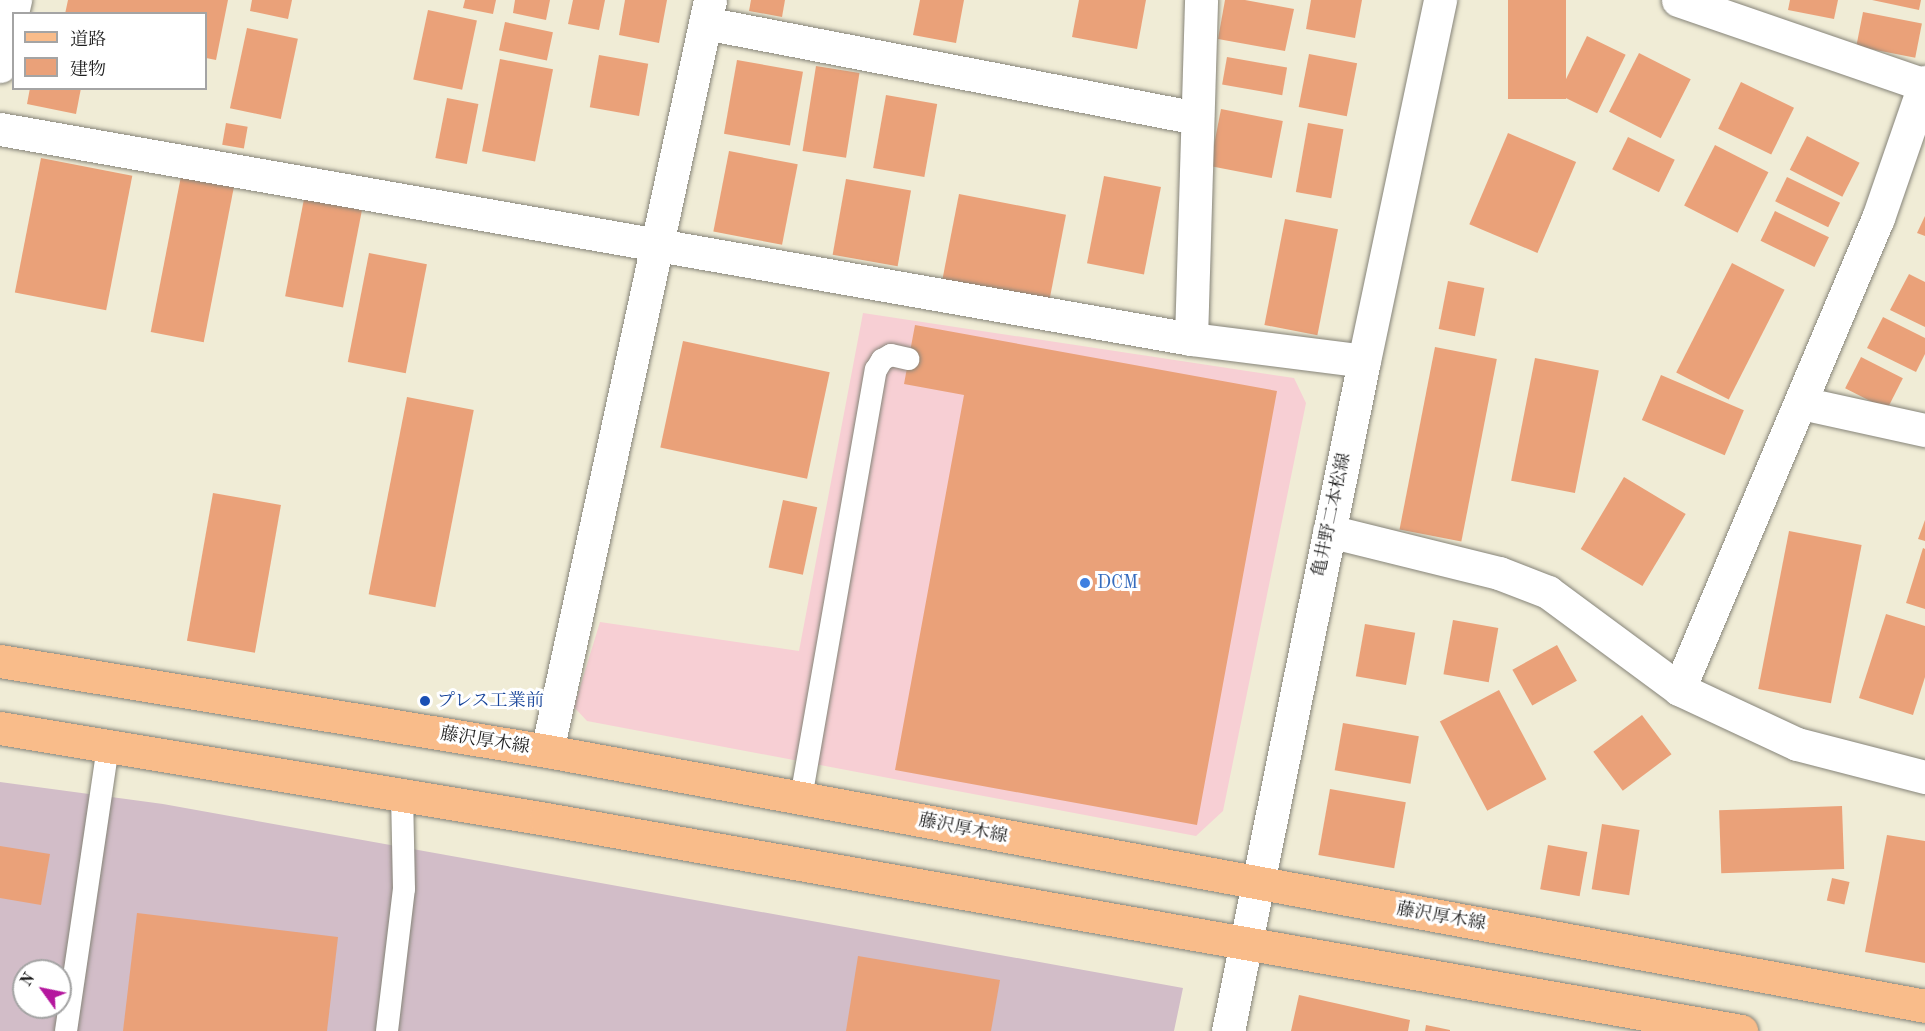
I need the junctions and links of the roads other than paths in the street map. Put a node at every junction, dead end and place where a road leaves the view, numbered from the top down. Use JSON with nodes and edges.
{"nodes":[{"id":1,"x":1201,"y":0,"type":"edge"},
{"id":2,"x":1440,"y":0,"type":"edge"},
{"id":3,"x":1678,"y":0,"type":"edge"},
{"id":4,"x":707,"y":12,"type":"edge"},
{"id":5,"x":12,"y":13,"type":"edge"},
{"id":6,"x":0,"y":66,"type":"edge"},
{"id":7,"x":1925,"y":84,"type":"edge"},
{"id":8,"x":1197,"y":118,"type":"junction"},
{"id":9,"x":0,"y":129,"type":"edge"},
{"id":10,"x":657,"y":243,"type":"junction"},
{"id":11,"x":1191,"y":339,"type":"junction"},
{"id":12,"x":909,"y":359,"type":"dead end"},
{"id":13,"x":1364,"y":361,"type":"junction"},
{"id":14,"x":1801,"y":404,"type":"junction"},
{"id":15,"x":1925,"y":430,"type":"edge"},
{"id":16,"x":1329,"y":531,"type":"junction"},
{"id":17,"x":0,"y":661,"type":"edge"},
{"id":18,"x":1679,"y":689,"type":"junction"},
{"id":19,"x":0,"y":728,"type":"edge"},
{"id":20,"x":108,"y":745,"type":"junction"},
{"id":21,"x":547,"y":751,"type":"junction"},
{"id":22,"x":1925,"y":777,"type":"edge"},
{"id":23,"x":402,"y":794,"type":"junction"},
{"id":24,"x":801,"y":798,"type":"junction"},
{"id":25,"x":1256,"y":883,"type":"junction"},
{"id":26,"x":1246,"y":944,"type":"junction"},
{"id":27,"x":1925,"y":1006,"type":"edge"},
{"id":28,"x":66,"y":1031,"type":"edge"},
{"id":29,"x":387,"y":1031,"type":"edge"},
{"id":30,"x":1228,"y":1031,"type":"edge"},
{"id":31,"x":1741,"y":1031,"type":"edge"}],
"edges":[{"from":1,"to":8,"type":"street"},
{"from":2,"to":13,"type":"street","name":"亀井野二本松線"},
{"from":3,"to":7,"type":"street"},
{"from":4,"to":8,"type":"street"},
{"from":4,"to":10,"type":"street"},
{"from":5,"to":6,"type":"street"},
{"from":7,"to":14,"type":"street"},
{"from":8,"to":11,"type":"street"},
{"from":9,"to":10,"type":"street"},
{"from":10,"to":11,"type":"street"},
{"from":10,"to":21,"type":"street"},
{"from":11,"to":13,"type":"street"},
{"from":12,"to":24,"type":"lane"},
{"from":13,"to":16,"type":"street","name":"亀井野二本松線"},
{"from":14,"to":15,"type":"street"},
{"from":14,"to":18,"type":"street"},
{"from":16,"to":18,"type":"street"},
{"from":16,"to":25,"type":"street","name":"亀井野二本松線"},
{"from":17,"to":21,"type":"main road","name":"藤沢厚木線"},
{"from":18,"to":22,"type":"street"},
{"from":19,"to":20,"type":"main road"},
{"from":20,"to":23,"type":"main road"},
{"from":20,"to":28,"type":"lane"},
{"from":21,"to":24,"type":"main road","name":"藤沢厚木線"},
{"from":23,"to":26,"type":"main road"},
{"from":23,"to":29,"type":"lane"},
{"from":24,"to":25,"type":"main road","name":"藤沢厚木線"},
{"from":25,"to":26,"type":"street","name":"亀井野二本松線"},
{"from":25,"to":27,"type":"main road","name":"藤沢厚木線"},
{"from":26,"to":30,"type":"street","name":"亀井野二本松線"},
{"from":26,"to":31,"type":"main road"}]}
